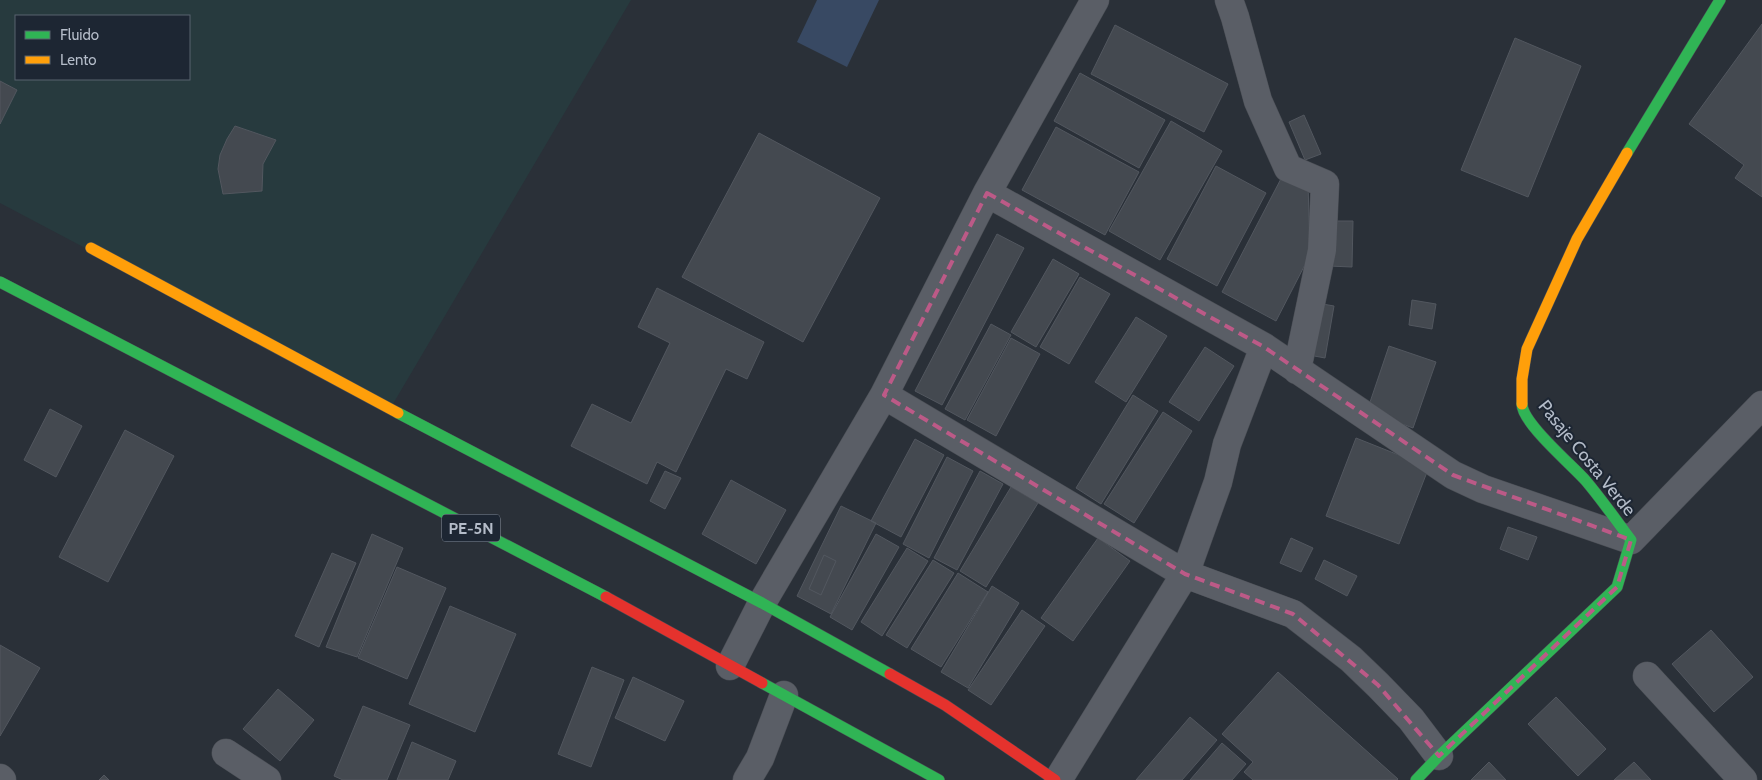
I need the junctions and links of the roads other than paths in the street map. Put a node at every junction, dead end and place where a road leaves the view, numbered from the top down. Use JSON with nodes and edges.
{"nodes":[{"id":1,"x":1095,"y":0,"type":"edge"},
{"id":2,"x":1228,"y":0,"type":"edge"},
{"id":3,"x":1720,"y":0,"type":"edge"},
{"id":4,"x":987,"y":193,"type":"junction"},
{"id":5,"x":92,"y":248,"type":"dead end"},
{"id":6,"x":0,"y":282,"type":"edge"},
{"id":7,"x":1264,"y":347,"type":"junction"},
{"id":8,"x":1297,"y":370,"type":"junction"},
{"id":9,"x":884,"y":395,"type":"junction"},
{"id":10,"x":1762,"y":405,"type":"edge"},
{"id":11,"x":1631,"y":540,"type":"junction"},
{"id":12,"x":1185,"y":574,"type":"junction"},
{"id":13,"x":762,"y":603,"type":"junction"},
{"id":14,"x":730,"y":666,"type":"junction"},
{"id":15,"x":1647,"y":676,"type":"dead end"},
{"id":16,"x":784,"y":695,"type":"junction"},
{"id":17,"x":226,"y":753,"type":"dead end"},
{"id":18,"x":1439,"y":756,"type":"junction"},
{"id":19,"x":267,"y":780,"type":"edge"},
{"id":20,"x":747,"y":780,"type":"edge"},
{"id":21,"x":939,"y":780,"type":"edge"},
{"id":22,"x":1056,"y":780,"type":"edge"},
{"id":23,"x":1416,"y":780,"type":"edge"},
{"id":24,"x":1743,"y":780,"type":"edge"}],
"edges":[{"from":1,"to":4,"type":"street"},
{"from":2,"to":8,"type":"street"},
{"from":3,"to":11,"type":"main road","name":"Pasaje Costa Verde"},
{"from":4,"to":7,"type":"street"},
{"from":4,"to":9,"type":"street"},
{"from":5,"to":13,"type":"main road"},
{"from":6,"to":14,"type":"main road","number":"PE-5N"},
{"from":7,"to":8,"type":"street"},
{"from":7,"to":12,"type":"street"},
{"from":8,"to":11,"type":"street"},
{"from":9,"to":12,"type":"street"},
{"from":9,"to":13,"type":"street"},
{"from":10,"to":11,"type":"street"},
{"from":11,"to":18,"type":"main road","name":"Pasaje Costa Verde"},
{"from":12,"to":18,"type":"street"},
{"from":12,"to":22,"type":"street"},
{"from":13,"to":14,"type":"street"},
{"from":13,"to":22,"type":"main road"},
{"from":14,"to":16,"type":"main road","number":"PE-5N"},
{"from":15,"to":24,"type":"street"},
{"from":16,"to":20,"type":"street"},
{"from":16,"to":21,"type":"main road","number":"PE-5N"},
{"from":17,"to":19,"type":"street"},
{"from":18,"to":23,"type":"main road","name":"Pasaje Costa Verde"}]}
